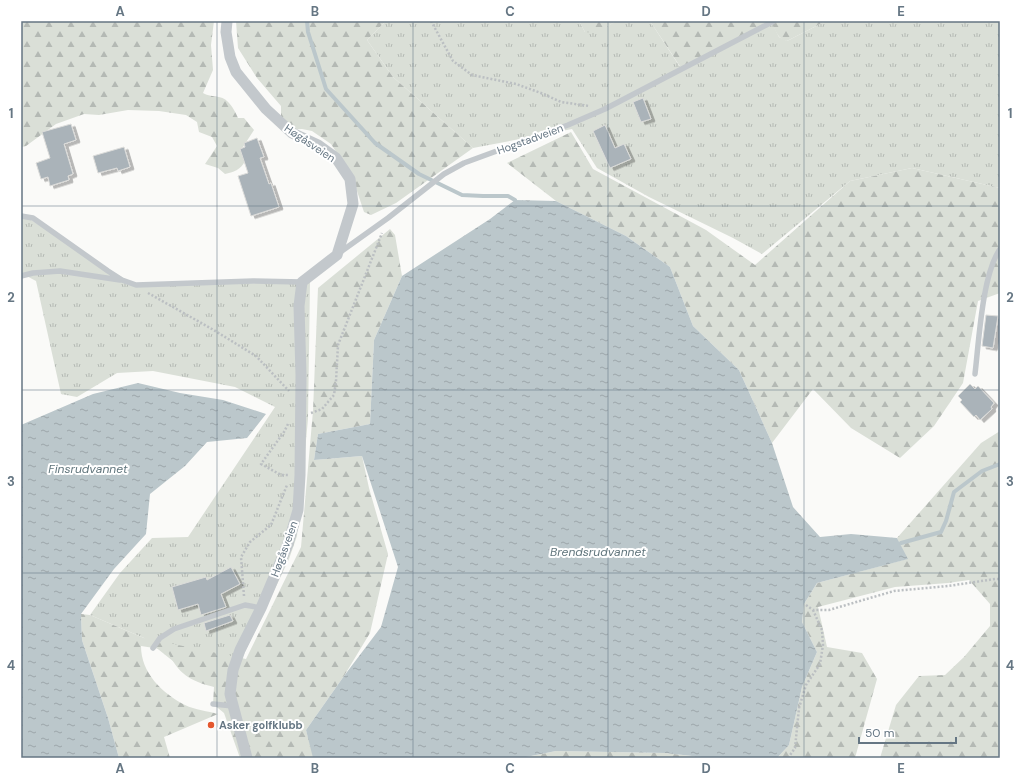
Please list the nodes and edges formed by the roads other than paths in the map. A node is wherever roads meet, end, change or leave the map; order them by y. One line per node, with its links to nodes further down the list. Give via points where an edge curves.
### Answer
1 (227, 21): 5 (street, Høgåsveien, via 230,57 236,72 266,109 292,133 318,145 336,158 350,179 353,204)
2 (774, 21): 5 (lane, Hogstadveien, via 596,113 464,163 444,174)
3 (21, 216): 7 (lane, via 33,218)
4 (1000, 249): 9 (lane, via 988,278)
5 (337, 255): 8 (street, Hogstadveien)
6 (21, 276): 7 (lane, via 60,271)
7 (122, 280): 8 (lane, via 136,285 253,280)
8 (302, 282): 10 (street, Høgåsveien, via 299,306 301,416 295,476 298,510 288,544)
9 (975, 374)
10 (261, 608): 11 (lane, via 245,605 174,629 160,638); 13 (street, Høgåsveien, via 233,670 230,694)
11 (153, 648)
12 (213, 704): 13 (lane)
13 (233, 706): 14 (street, Høgåsveien)
14 (247, 758)

